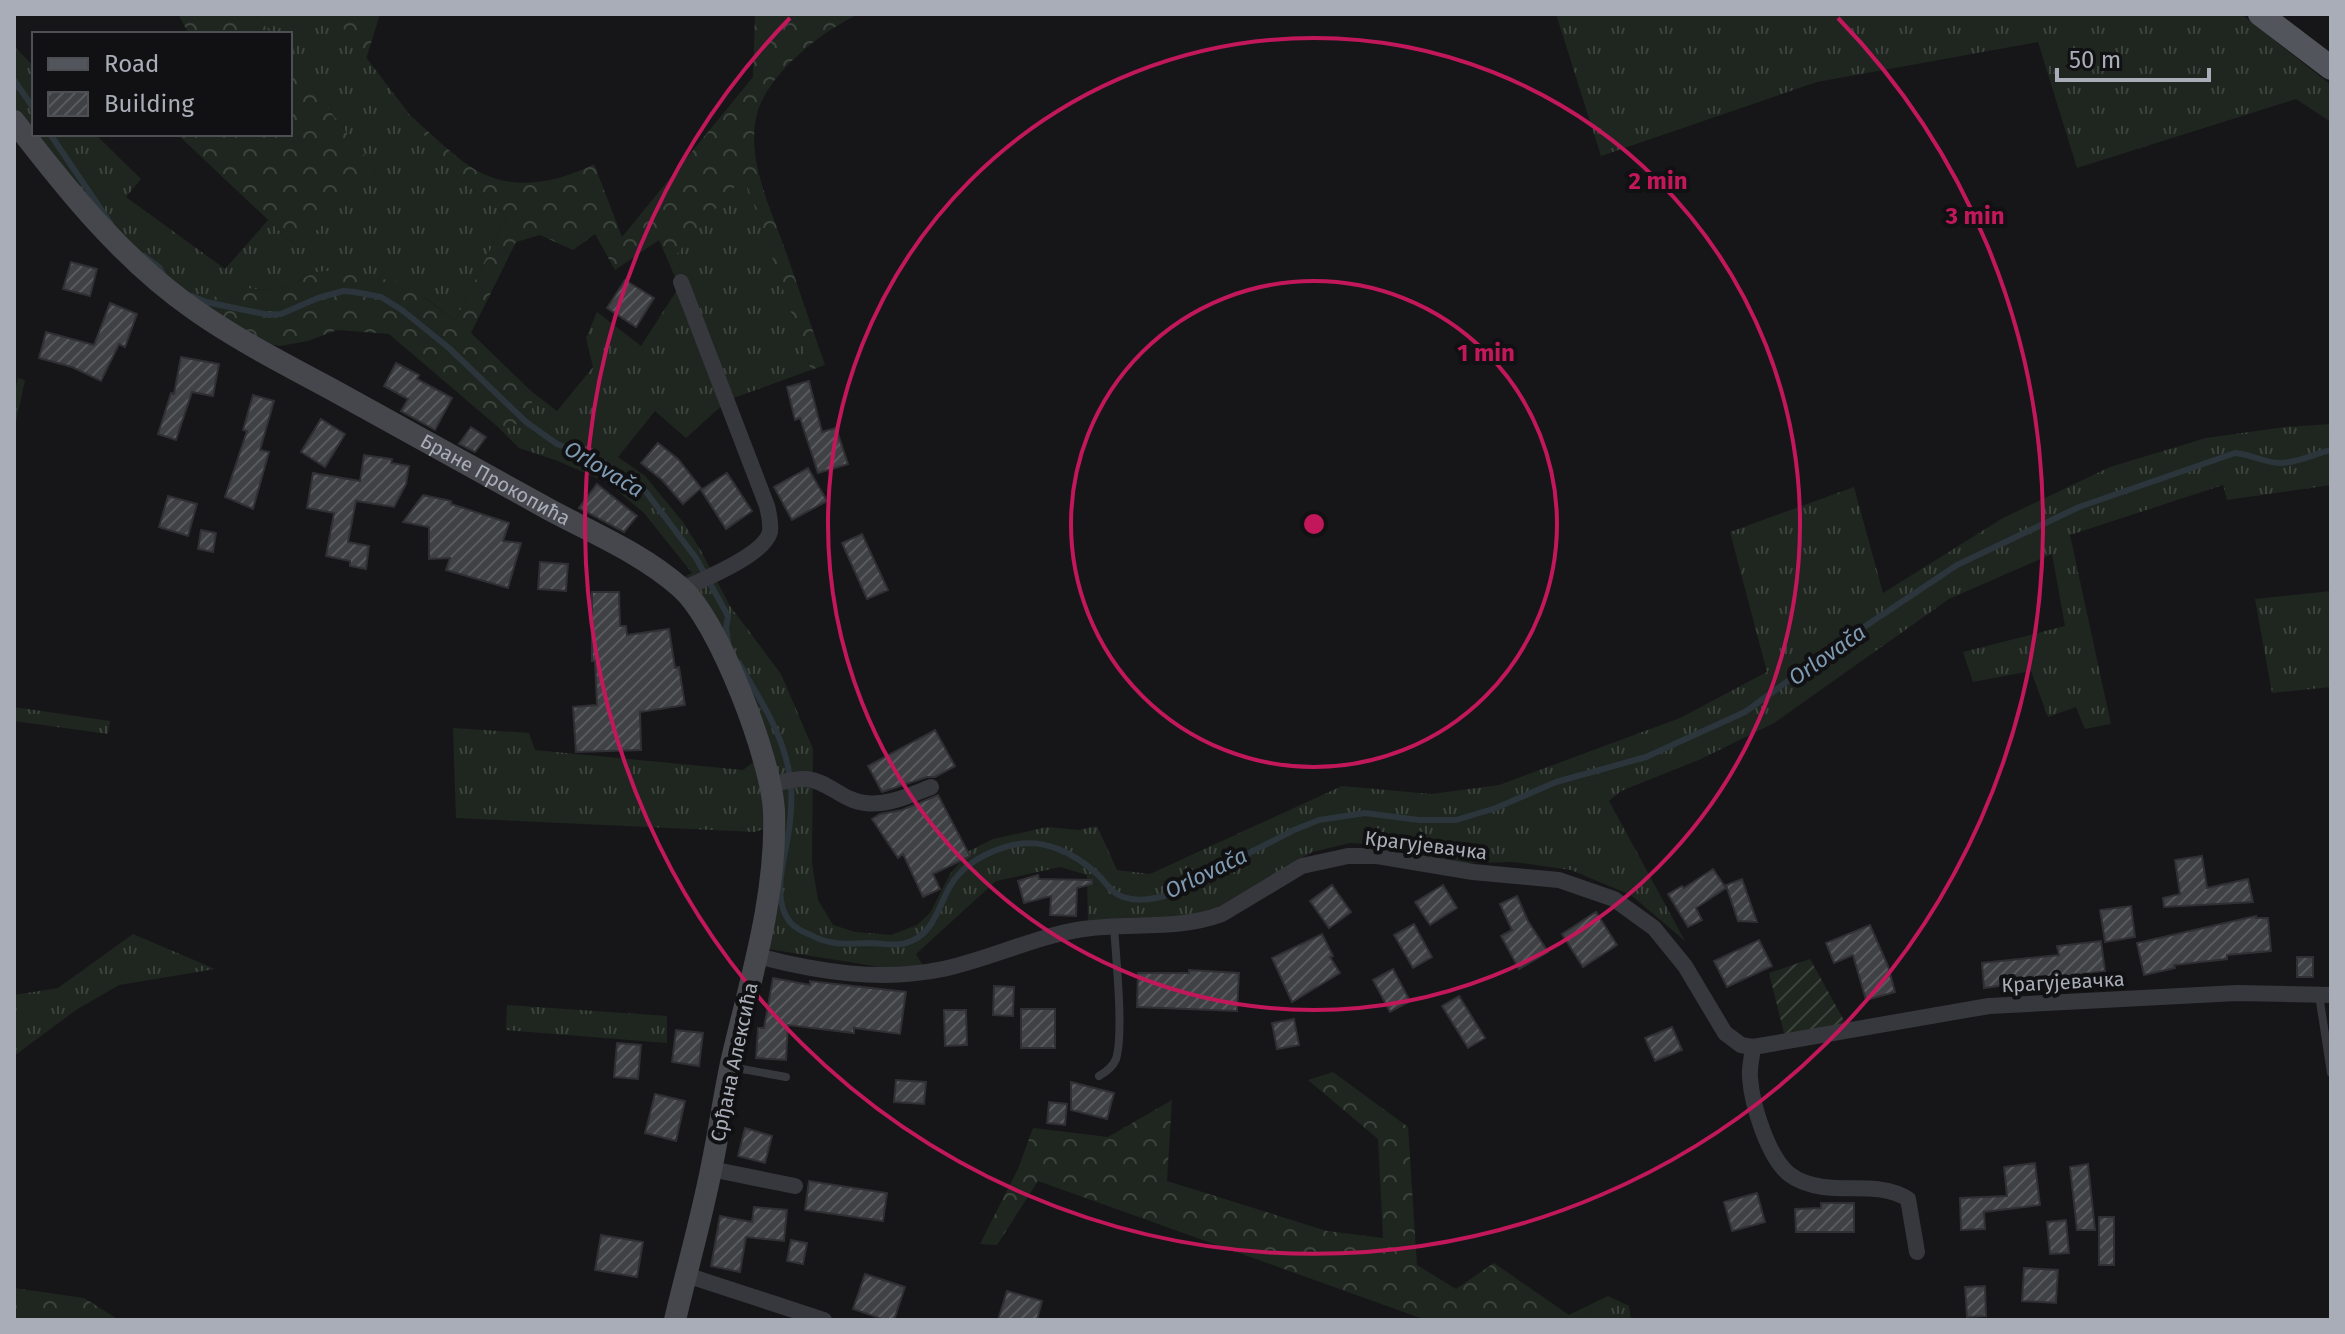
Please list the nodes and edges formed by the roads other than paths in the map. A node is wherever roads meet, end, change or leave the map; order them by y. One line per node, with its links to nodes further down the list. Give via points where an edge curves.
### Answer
1 (2260, 14): 2 (main road)
2 (2331, 68)
3 (14, 121): 5 (street, Бране Прокопића, via 98,223 143,269 194,309)
4 (681, 282): 5 (street, via 770,522 762,545)
5 (693, 584): 6 (street, Бране Прокопића, via 702,616)
6 (778, 783): 7 (street, via 807,779 864,803 894,801); 9 (street, Бране Прокопића, via 770,894)
7 (931, 787)
8 (1114, 927): 9 (street, Крагујевачка, via 1079,930 909,975 845,974); 11 (street, Крагујевачка, via 1209,919 1302,866 1348,856 1559,880 1614,899 1645,920 1685,966 1731,1039); 14 (lane, via 1119,1042 1115,1061)
9 (757, 956): 12 (street, Срђана Алексића)
10 (2325, 994): 11 (street, Крагујевачка, via 2237,993 1989,1006); 13 (lane)
11 (1753, 1047): 18 (street, via 1749,1077 1776,1160 1802,1183 1886,1190 1908,1199)
12 (731, 1067): 15 (lane); 16 (street, Срђана Алексића)
13 (2331, 1073)
14 (1099, 1076)
15 (786, 1077)
16 (711, 1169): 17 (street, Срђана Алексића); 19 (street, Срђана Алексића)
17 (795, 1186)
18 (1917, 1252)
19 (686, 1275): 20 (street, Срђана Алексића); 21 (street)
20 (675, 1320)
21 (824, 1320)

